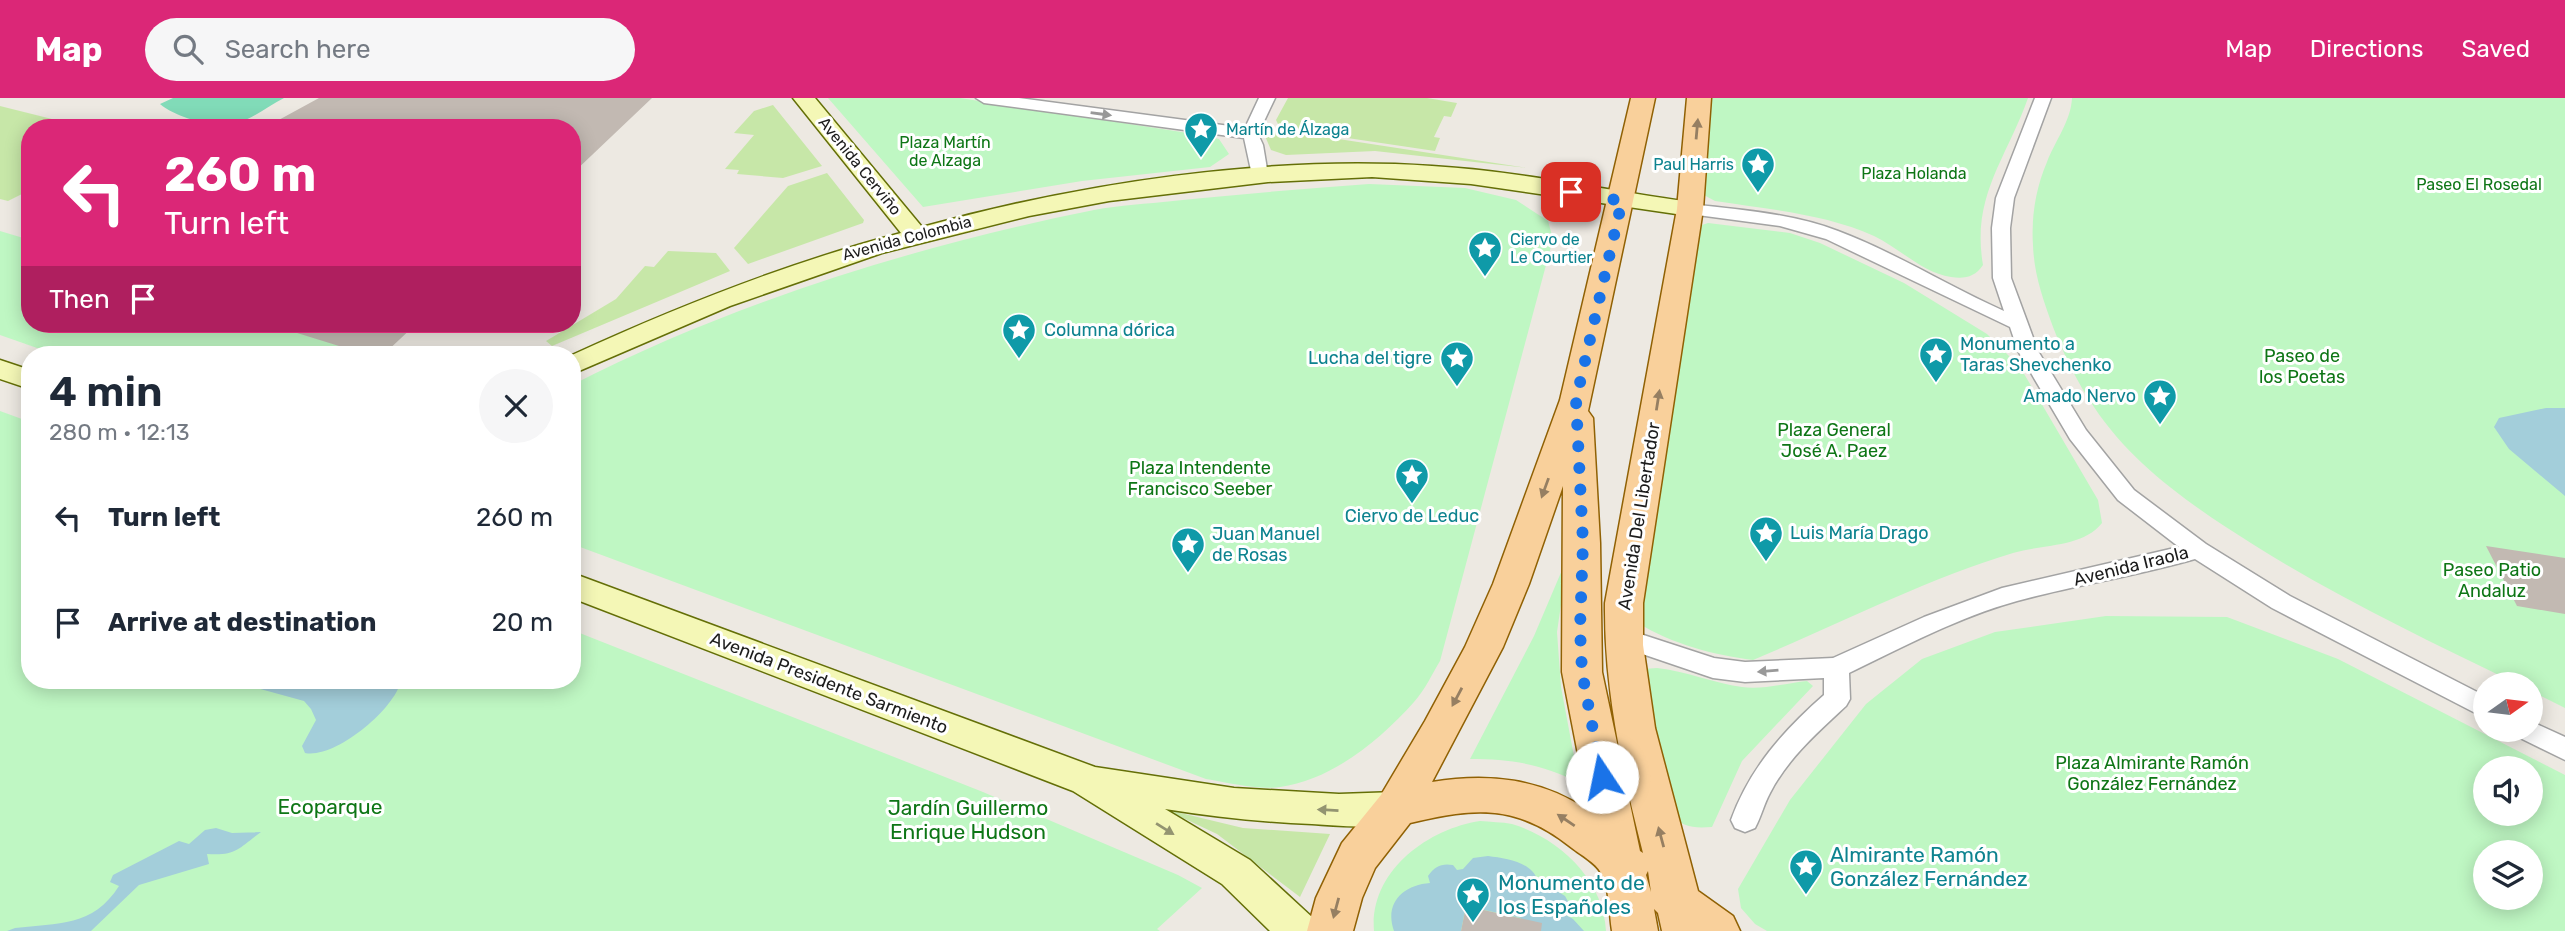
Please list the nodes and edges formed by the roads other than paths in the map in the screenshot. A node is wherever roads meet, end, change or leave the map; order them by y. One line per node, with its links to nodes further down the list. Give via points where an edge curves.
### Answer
1 (804, 98): 12 (main road, Avenida Cerviño)
2 (984, 98): 7 (street)
3 (1267, 98): 8 (street)
4 (1643, 98): 10 (main road)
5 (1699, 98): 11 (main road, Avenida Del Libertador, one-way to 5)
6 (2043, 98): 13 (street, via 2005,198 2001,228 2002,278)
7 (1002, 99): 8 (street, one-way to 8)
8 (1250, 134): 9 (street)
9 (1260, 175): 10 (main road, Avenida Colombia, via 1350,170 1433,173); 12 (main road, Avenida Colombia, via 1051,203)
10 (1622, 201): 11 (main road, Avenida Colombia); 17 (main road)
11 (1690, 209): 13 (street, via 1830,234); 20 (main road, Avenida Del Libertador, one-way to 11)
12 (915, 234): 14 (main road, Avenida Colombia, via 744,291)
13 (2016, 323): 18 (street, via 2078,434 2126,495)
14 (581, 362)
15 (0, 369): 16 (main road)
16 (21, 377)
17 (1576, 400): 26 (main road, one-way to 26, via 1484,647); 28 (main road, via 1583,543 1582,672)
18 (2198, 550): 21 (street, Avenida Iraola, via 2011,594 1933,623); 22 (street, Avenida Iraola, via 2280,602)
19 (581, 588): 25 (main road, Avenida Presidente Sarmiento)
20 (1622, 636): 21 (street, Avenida Iraola, one-way to 20, via 1745,672 1713,668); 29 (main road, Avenida Del Libertador, one-way to 20, via 1633,719)
21 (1836, 668): 27 (street, via 1838,699 1795,736 1775,761 1750,802)
22 (2473, 702)
23 (2543, 738): 24 (street)
24 (2565, 749)
25 (1086, 780): 26 (main road, Avenida Presidente Sarmiento, one-way to 25, via 1234,804); 30 (main road, Avenida Presidente Sarmiento, one-way to 30, via 1236,872)
26 (1396, 808): 28 (main road, Avenida Presidente Sarmiento, one-way to 26, via 1571,823 1529,799 1474,795); 31 (main road, one-way to 31, via 1357,856)
27 (1745, 820)
28 (1620, 861): 29 (main road, Avenida Presidente Sarmiento); 32 (main road)
29 (1682, 917): 33 (main road, Avenida Presidente Sarmiento)
30 (1298, 931)
31 (1330, 931)
32 (1635, 931)
33 (1717, 931)

